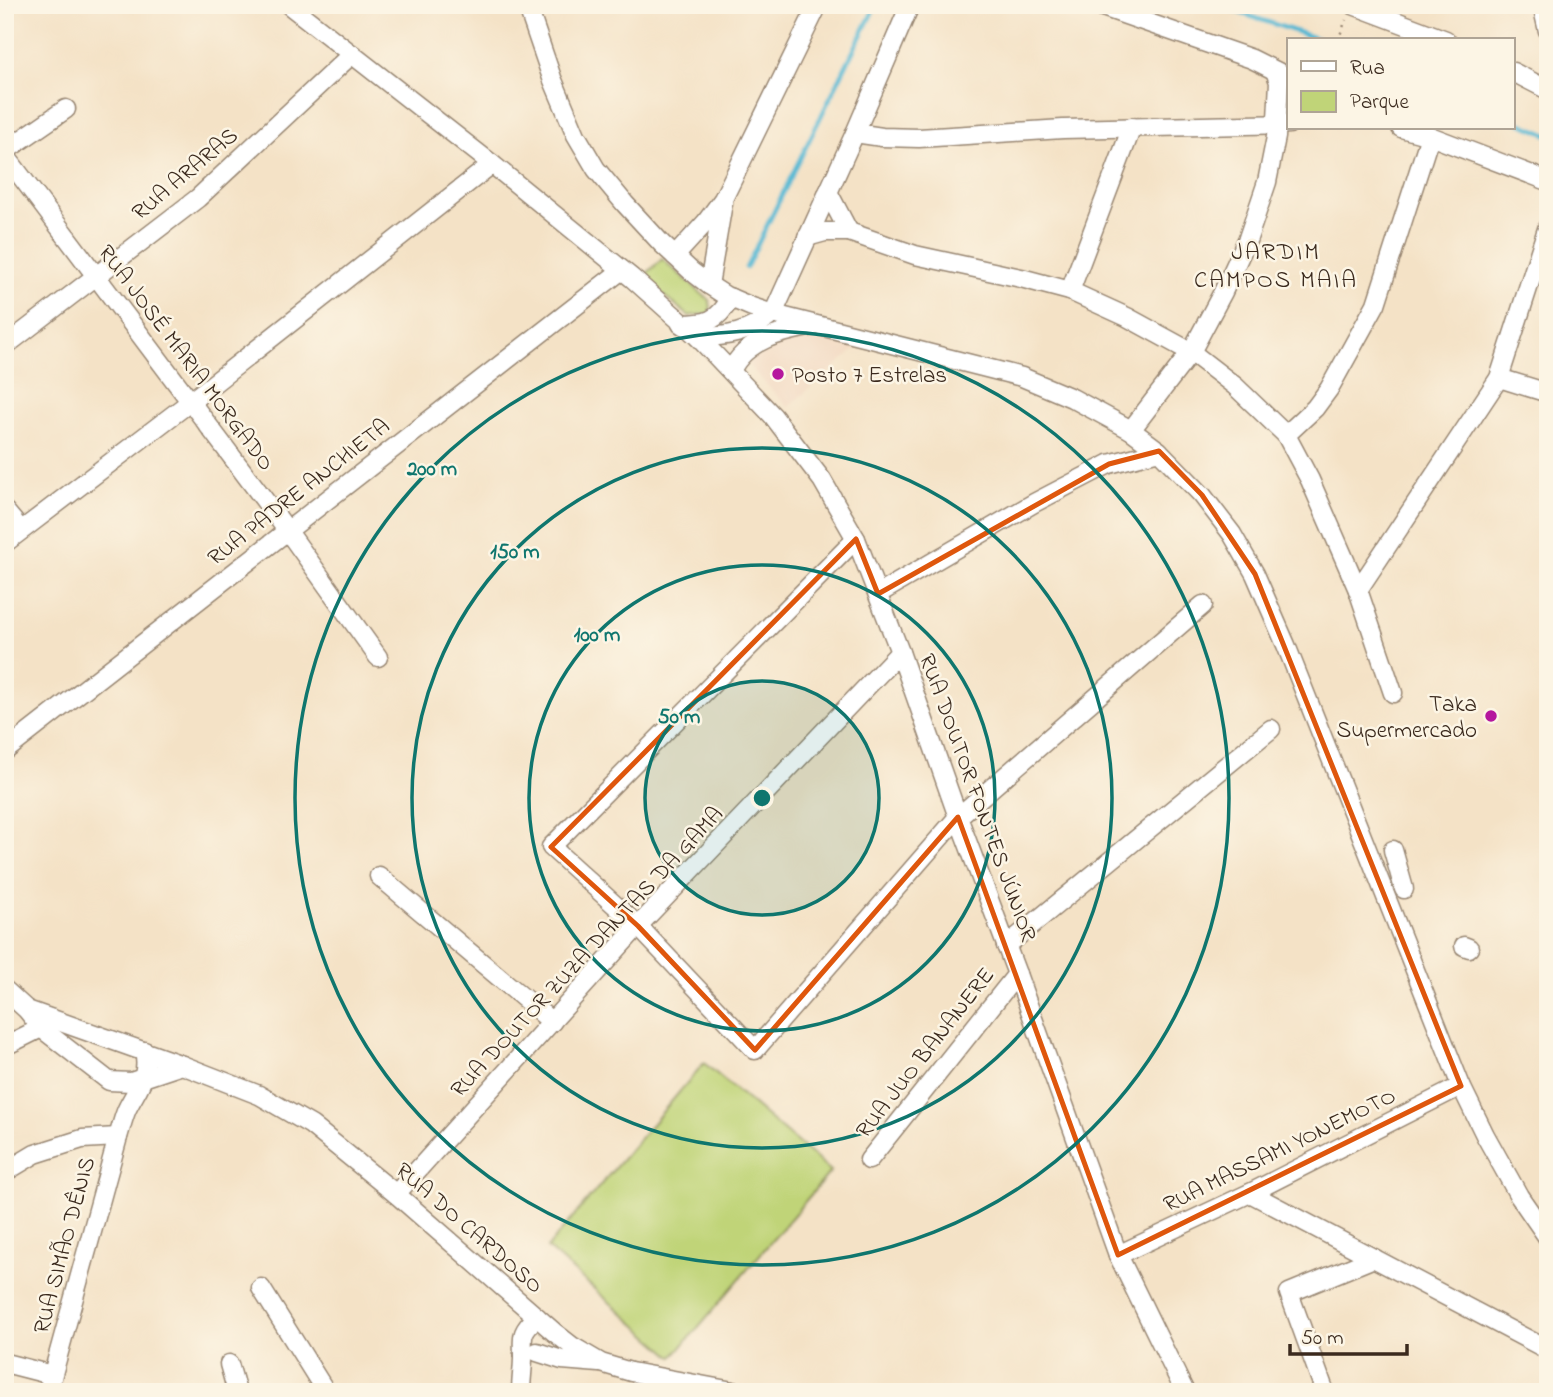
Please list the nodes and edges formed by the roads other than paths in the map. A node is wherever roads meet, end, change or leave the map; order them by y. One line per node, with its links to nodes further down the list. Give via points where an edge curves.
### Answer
1 (289, 5): 10 (street, RUA DOUTOR FONTES JÚNIOR)
2 (527, 5): 28 (street, via 576,135 596,169)
3 (818, 5): 24 (street)
4 (910, 5): 18 (street)
5 (1097, 5): 12 (street, via 1252,59)
6 (1542, 5): 8 (street)
7 (1351, 9): 9 (street)
8 (1548, 31)
9 (1440, 38)
10 (352, 54): 21 (street, RUA DOUTOR FONTES JÚNIOR); 30 (street, RUA ARARAS, via 198,198)
11 (1514, 73): 13 (street)
12 (1282, 74): 15 (street)
13 (1548, 90)
14 (66, 108): 20 (street)
15 (1283, 124): 16 (street); 39 (street, via 1248,238)
16 (1132, 127): 18 (street, via 919,138); 32 (street)
17 (1408, 130): 19 (street)
18 (855, 133): 23 (street)
19 (1430, 136): 22 (street); 45 (street, via 1376,304 1329,389)
20 (5, 153): 30 (street, RUA JOSÉ MARIA MORGADO)
21 (492, 164): 29 (street, RUA DOUTOR FONTES JÚNIOR); 43 (street)
22 (1548, 181)
23 (828, 192): 26 (street); 27 (street)
24 (723, 199): 28 (street, via 706,222); 31 (street)
25 (1548, 226): 41 (street)
26 (849, 232): 27 (street); 32 (street, via 915,256)
27 (807, 237): 34 (street)
28 (668, 250): 31 (street)
29 (627, 274): 35 (street, RUA DOUTOR FONTES JÚNIOR); 49 (street, RUA PADRE ANCHIETA)
30 (96, 277): 38 (street, RUA ARARAS); 43 (street, RUA JOSÉ MARIA MORGADO)
31 (709, 285): 33 (street)
32 (1070, 291): 39 (street)
33 (731, 298): 34 (street); 35 (street, via 712,320)
34 (773, 314): 36 (street); 37 (street, via 744,332)
35 (681, 324): 37 (street, RUA DOUTOR FONTES JÚNIOR)
36 (817, 325): 40 (street, via 755,343 740,355); 44 (street, via 1022,377)
37 (698, 337): 40 (street, RUA DOUTOR FONTES JÚNIOR)
38 (5, 346)
39 (1191, 352): 44 (street); 45 (street, via 1236,386)
40 (731, 371): 50 (street, RUA DOUTOR FONTES JÚNIOR, via 822,480)
41 (1499, 378): 42 (street); 52 (street)
42 (1548, 393)
43 (190, 402): 48 (street); 49 (street, RUA JOSÉ MARIA MORGADO)
44 (1131, 430): 46 (street)
45 (1286, 435): 52 (street)
46 (1159, 452): 53 (street, via 1109,464); 77 (street, via 1233,534 1255,574)
47 (5, 511): 48 (street)
48 (21, 530): 51 (street)
49 (287, 530): 56 (street, RUA JOSÉ MARIA MORGADO); 59 (street, RUA PADRE ANCHIETA)
50 (856, 539): 53 (street, RUA DOUTOR FONTES JÚNIOR); 64 (street, via 551,847)
51 (5, 543)
52 (1358, 590): 57 (street)
53 (878, 593): 55 (street, RUA DOUTOR FONTES JÚNIOR)
54 (1203, 606): 60 (street)
55 (901, 652): 60 (street, RUA DOUTOR FONTES JÚNIOR); 64 (street, RUA DOUTOR ZUZA DANTAS DA GAMA)
56 (378, 657)
57 (1393, 693)
58 (1271, 729): 65 (street)
59 (5, 751)
60 (958, 817): 64 (street, via 755,1050); 65 (street, RUA DOUTOR FONTES JÚNIOR)
61 (1393, 850): 63 (street)
62 (379, 876): 68 (street)
63 (1404, 889)
64 (638, 926): 68 (street, RUA DOUTOR ZUZA DANTAS DA GAMA)
65 (1006, 946): 66 (street, RUA DOUTOR FONTES JÚNIOR)
66 (1017, 974): 80 (street, RUA JUO BANANERE); 85 (street, RUA DOUTOR FONTES JÚNIOR)
67 (5, 990): 69 (street, RUA DO CARDOSO)
68 (552, 1022): 83 (street, RUA DOUTOR ZUZA DANTAS DA GAMA)
69 (47, 1023): 70 (street, RUA DO CARDOSO); 71 (street); 73 (street)
70 (92, 1033): 72 (street, RUA DO CARDOSO); 73 (street)
71 (5, 1046)
72 (144, 1051): 74 (street, RUA DO CARDOSO); 75 (street)
73 (75, 1055): 76 (street)
74 (182, 1065): 75 (street); 83 (street, RUA DO CARDOSO, via 259,1095 311,1125)
75 (144, 1079): 76 (street); 78 (street, RUA SIMÃO DÊNIS)
76 (109, 1081): 78 (street)
77 (1461, 1086): 82 (street, RUA MASSAMI YONEMOTO); 84 (street, via 1519,1196)
78 (125, 1112): 79 (street, RUA SIMÃO DÊNIS)
79 (118, 1137): 81 (street, via 82,1139 35,1154); 96 (street, RUA SIMÃO DÊNIS)
80 (869, 1160)
81 (5, 1172)
82 (1250, 1193): 85 (street, RUA MASSAMI YONEMOTO); 86 (street)
83 (396, 1194): 88 (street, RUA DO CARDOSO)
84 (1548, 1238)
85 (1118, 1255): 101 (street, RUA DOUTOR FONTES JÚNIOR)
86 (1374, 1258): 92 (street); 102 (street, via 1289,1293)
87 (261, 1288): 98 (street)
88 (511, 1294): 89 (street, RUA DO CARDOSO); 91 (street)
89 (537, 1317): 90 (street, RUA DO CARDOSO); 91 (street, via 525,1331)
90 (554, 1332): 91 (street, via 545,1347); 94 (street, RUA DO CARDOSO)
91 (527, 1349): 94 (street, via 562,1360); 99 (street)
92 (1548, 1350)
93 (5, 1363): 96 (street)
94 (601, 1363): 100 (street, RUA DO CARDOSO)
95 (229, 1364): 97 (street)
96 (50, 1383)
97 (237, 1392)
98 (326, 1392)
99 (520, 1392)
100 (738, 1392)
101 (1185, 1392)
102 (1325, 1392)

